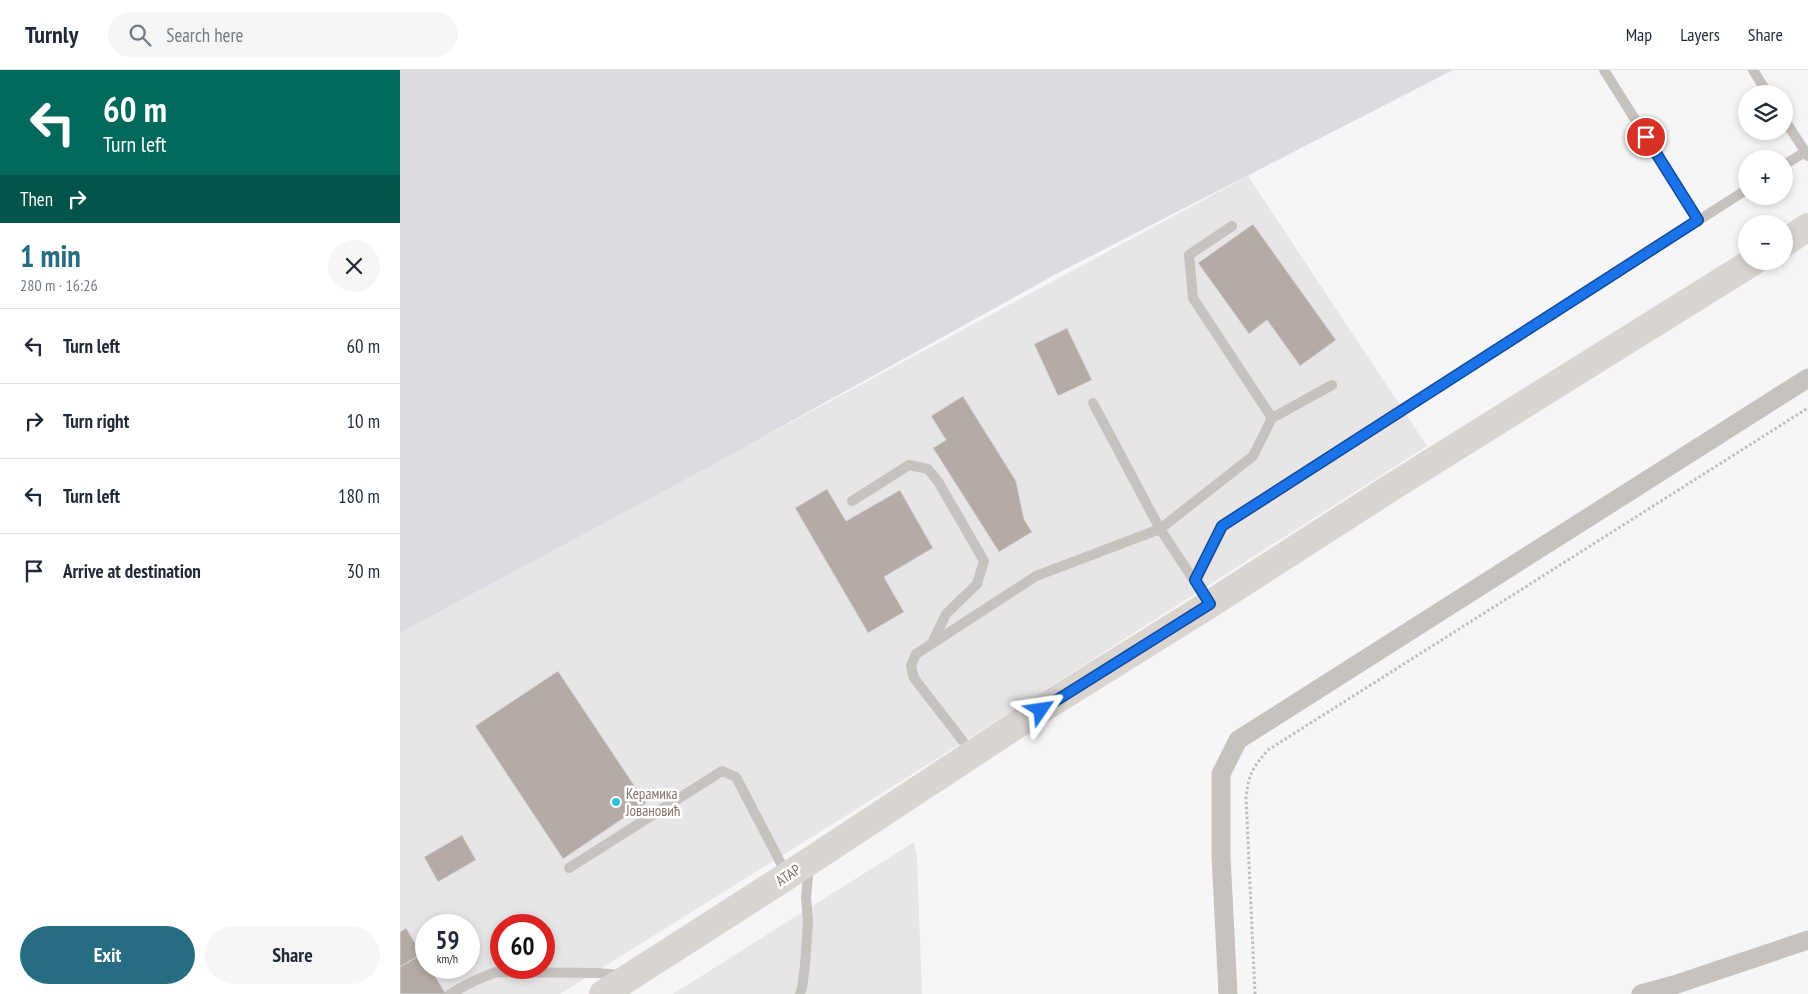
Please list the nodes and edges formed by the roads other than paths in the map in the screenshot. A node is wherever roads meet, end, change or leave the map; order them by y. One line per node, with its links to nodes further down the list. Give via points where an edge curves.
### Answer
1 (1604, 70): 8 (lane)
2 (1753, 70): 3 (lane)
3 (1762, 85)
4 (1793, 133): 5 (lane)
5 (1806, 154): 6 (lane)
6 (1793, 161)
7 (1738, 195): 8 (lane)
8 (1698, 220): 19 (lane, via 1222,526)
9 (1232, 226): 16 (lane, via 1189,255 1193,298)
10 (1808, 228): 11 (main road)
11 (1793, 237)
12 (1740, 270): 20 (main road, АТАР)
13 (1808, 378): 31 (street, via 1238,740 1221,774 1221,856)
14 (1332, 385): 16 (lane)
15 (1093, 404): 18 (lane)
16 (1272, 418): 18 (lane, via 1253,456)
17 (852, 501): 21 (lane, via 909,465 928,468 984,561 977,584 946,614)
18 (1160, 529): 19 (lane); 21 (lane, via 1036,576)
19 (1195, 580): 20 (lane)
20 (1210, 604): 22 (main road, АТАР)
21 (932, 644): 22 (lane, via 916,654 911,666 914,678)
22 (972, 754): 23 (main road, АТАР)
23 (810, 861): 25 (main road, АТАР); 28 (lane)
24 (569, 868): 25 (lane, via 722,771 736,777)
25 (787, 876): 27 (main road, АТАР)
26 (1808, 940): 32 (street)
27 (632, 976): 29 (lane, via 496,972); 30 (main road, АТАР)
28 (802, 992)
29 (450, 994)
30 (603, 994)
31 (1228, 994)
32 (1641, 994)

